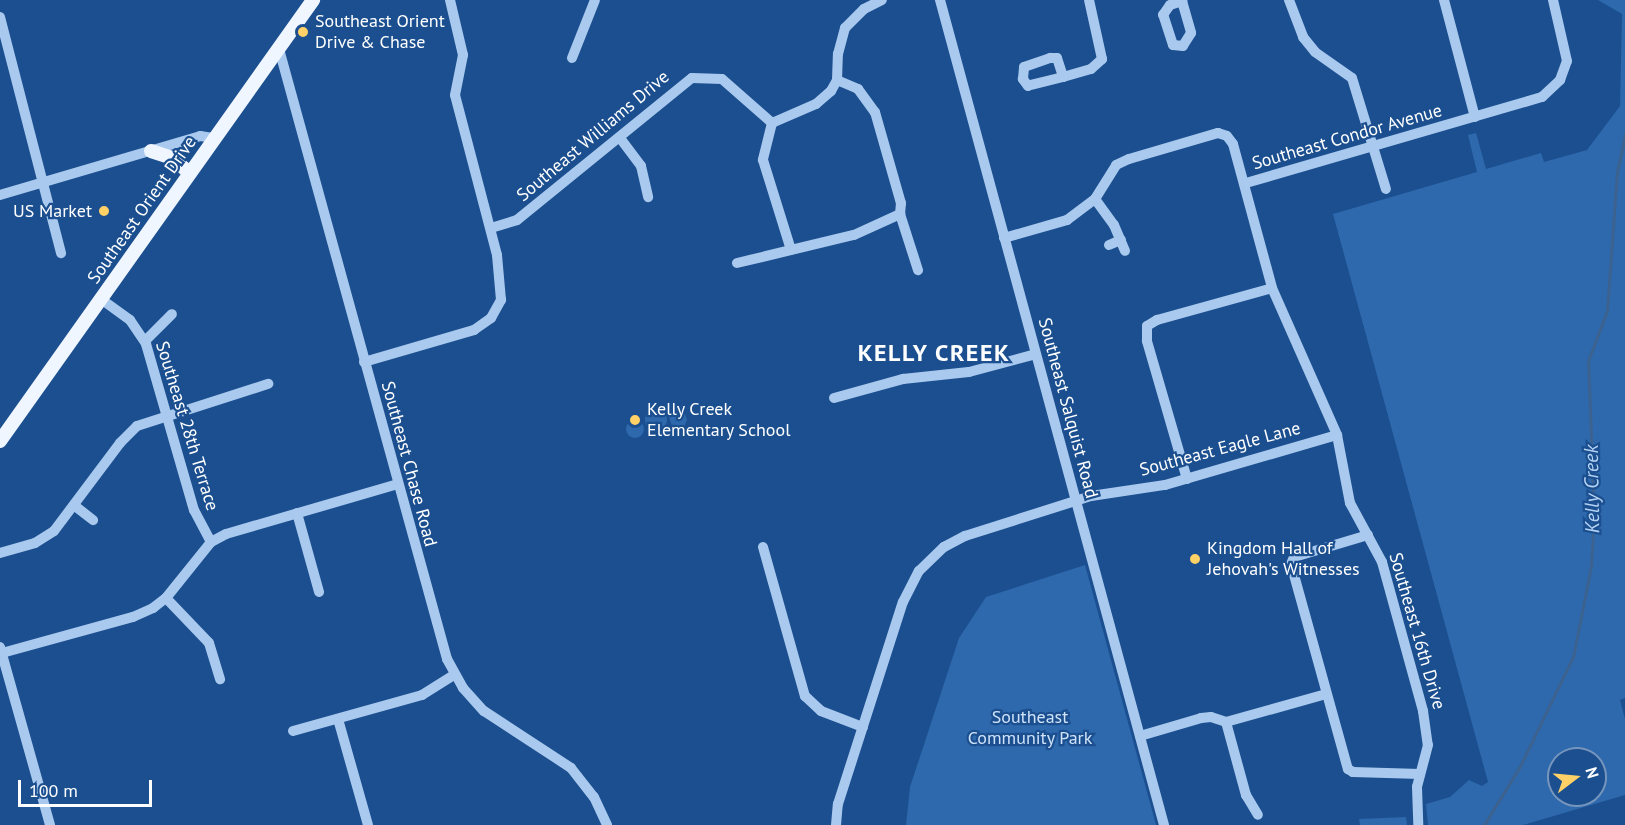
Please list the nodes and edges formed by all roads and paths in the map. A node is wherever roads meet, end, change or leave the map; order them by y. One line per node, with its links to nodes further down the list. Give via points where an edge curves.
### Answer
1 (313, 0): 11 (main road, Southeast Orient Drive)
2 (450, 0): 29 (street, via 463,55 454,95)
3 (595, 0): 12 (street)
4 (882, 0): 14 (street, via 864,9 846,28 838,54)
5 (940, 0): 30 (street, Southeast Salquist Road)
6 (1089, 0): 13 (street, via 1102,59 1091,69)
7 (1289, 0): 19 (street, via 1303,37 1315,52 1352,78)
8 (1444, 0): 15 (street)
9 (1553, 0): 15 (street, Southeast Condor Avenue, via 1567,62 1560,80 1529,102)
10 (0, 17): 22 (street)
11 (279, 48): 17 (main road, Southeast Orient Drive); 43 (street, Southeast Chase Road)
12 (572, 58)
13 (1063, 77)
14 (837, 80): 16 (street, via 822,100); 28 (street, via 858,89 876,112 901,203)
15 (1475, 117): 19 (street, Southeast Condor Avenue)
16 (772, 123): 18 (street, Southeast Williams Drive, via 723,79 702,77 683,82); 33 (street, via 763,160)
17 (216, 138): 20 (street, via 200,136); 21 (main road, Southeast Orient Drive)
18 (620, 138): 26 (street, via 641,166); 29 (street, Southeast Williams Drive, via 517,220)
19 (1374, 147): 23 (street, Southeast Condor Avenue); 24 (street)
20 (151, 151): 21 (main road, via 172,158); 22 (street)
21 (190, 173): 39 (main road, Southeast Orient Drive)
22 (46, 183): 25 (street); 35 (street, via 45,197)
23 (1246, 183): 27 (street, Southeast Condor Avenue, via 1233,144 1227,136 1218,134 1116,165); 38 (street, Southeast 16th Drive, via 1254,230)
24 (1386, 189)
25 (0, 195)
26 (648, 197)
27 (1095, 199): 30 (street, Southeast Condor Avenue, via 1067,220); 31 (street)
28 (900, 214): 33 (street, via 855,235); 37 (street)
29 (491, 228): 43 (street, via 502,288 491,318 474,330)
30 (1004, 238): 42 (street, Southeast Salquist Road)
31 (1121, 240): 32 (street); 34 (street)
32 (1109, 245)
33 (791, 250): 36 (street)
34 (1125, 251)
35 (61, 253)
36 (737, 263)
37 (918, 270)
38 (1272, 288): 47 (street, Southeast 16th Drive); 49 (street, via 1147,326)
39 (101, 299): 41 (street, Southeast 28th Terrace, via 130,320); 48 (main road, Southeast Orient Drive)
40 (171, 314): 41 (street)
41 (145, 341): 46 (street, Southeast 28th Terrace)
42 (1036, 354): 45 (street, via 969,372 903,378); 51 (street, Southeast Salquist Road)
43 (364, 362): 50 (street, Southeast Chase Road)
44 (268, 384): 46 (street)
45 (834, 398)
46 (167, 415): 52 (street, via 143,423 128,434); 56 (street, Southeast 28th Terrace, via 194,510)
47 (1337, 435): 49 (street, Southeast Eagle Lane); 55 (street, Southeast 16th Drive, via 1350,503)
48 (0, 441)
49 (1187, 479): 51 (street, Southeast Eagle Lane)
50 (398, 484): 53 (street); 62 (street, Southeast Chase Road, via 441,643)
51 (1076, 501): 67 (street, Southeast Eagle Lane, via 965,536 927,562 903,602); 69 (street, Southeast Salquist Road)
52 (75, 506): 54 (street); 58 (street, via 45,538)
53 (297, 513): 56 (street); 59 (street)
54 (93, 520)
55 (1368, 535): 64 (street, via 1294,556 1291,564); 70 (street, Southeast 16th Drive, via 1382,562 1427,729 1428,745)
56 (211, 542): 60 (street)
57 (763, 547): 67 (street, via 805,696 821,711)
58 (0, 553)
59 (319, 592)
60 (166, 598): 61 (street, via 133,617); 63 (street, via 209,643)
61 (1, 650): 72 (street)
62 (454, 675): 65 (street, via 422,695); 74 (street, Southeast Chase Road, via 493,719 544,747 571,768 594,797)
63 (220, 679)
64 (1326, 694): 66 (street); 70 (street, via 1350,771)
65 (338, 719): 68 (street); 73 (street)
66 (1226, 722): 69 (street, via 1201,718); 71 (street, via 1246,795)
67 (863, 727): 75 (street, Southeast Eagle Lane, via 838,804)
68 (293, 731)
69 (1140, 736): 76 (street, Southeast Salquist Road)
70 (1420, 774): 77 (street, Southeast 16th Drive, via 1415,799)
71 (1258, 815)
72 (50, 825)
73 (368, 825)
74 (607, 825)
75 (836, 825)
76 (1164, 825)
77 (1418, 825)

